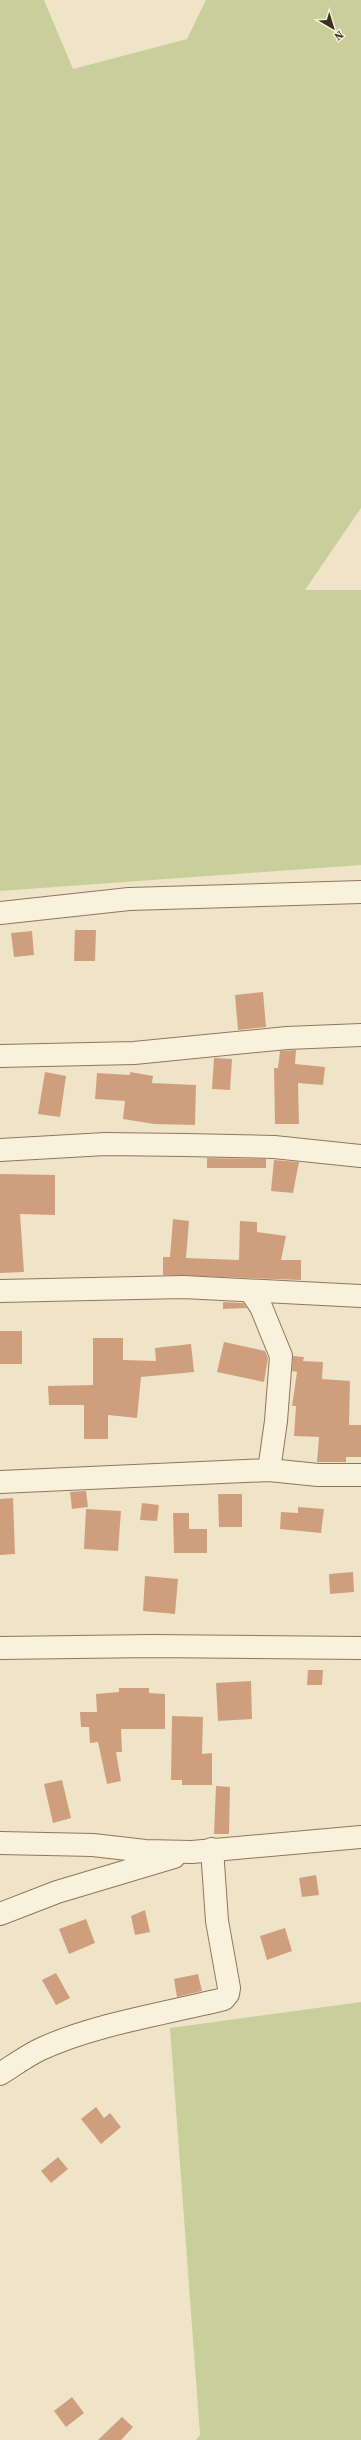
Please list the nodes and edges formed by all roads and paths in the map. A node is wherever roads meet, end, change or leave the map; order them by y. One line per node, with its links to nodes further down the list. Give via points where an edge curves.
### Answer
1 (361, 892): 2 (street, via 129,899)
2 (0, 913)
3 (361, 1035): 4 (street, via 287,1038 134,1053)
4 (0, 1056)
5 (0, 1150): 6 (street, via 105,1144 185,1145 274,1147)
6 (361, 1156)
7 (0, 1291): 8 (street, via 183,1287)
8 (251, 1292): 9 (street); 10 (street, via 261,1307 280,1356 276,1421)
9 (361, 1296)
10 (269, 1470): 11 (street, via 318,1475); 12 (street)
11 (361, 1475)
12 (0, 1482)
13 (0, 1648): 14 (street)
14 (361, 1648)
15 (361, 1837): 17 (street)
16 (0, 1843): 17 (street)
17 (202, 1850): 18 (street, via 57,1892); 19 (street, via 229,1988 224,1999 138,2019 54,2044)
18 (0, 1914)
19 (0, 2074)

